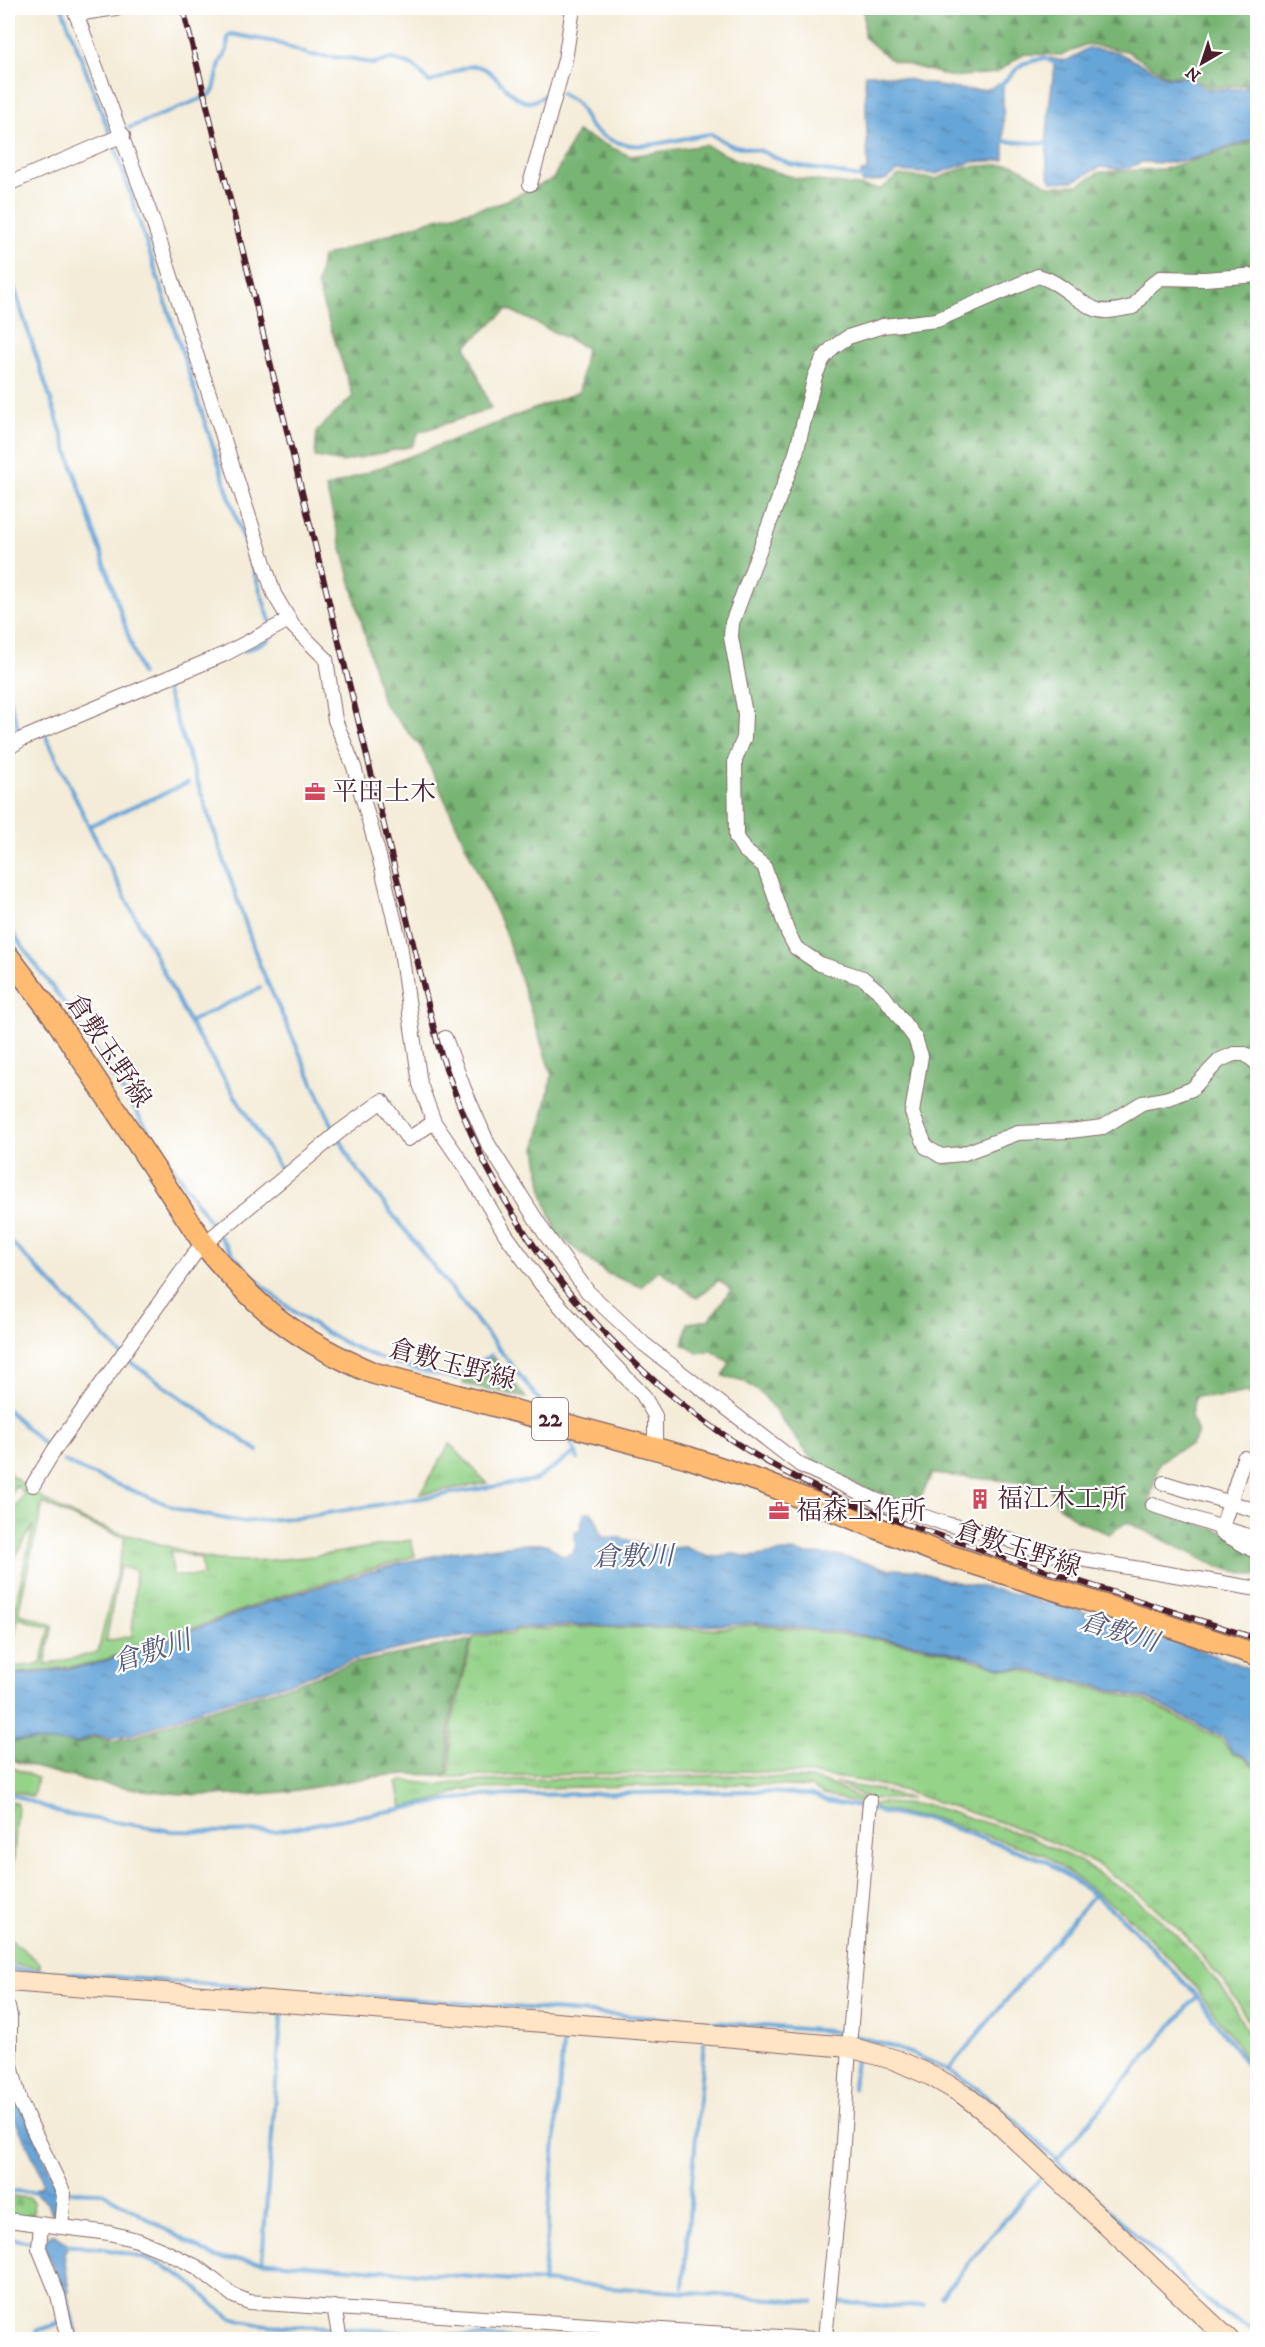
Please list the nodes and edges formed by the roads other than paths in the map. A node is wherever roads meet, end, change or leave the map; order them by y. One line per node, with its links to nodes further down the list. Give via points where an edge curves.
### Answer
1 (116, 8): 3 (street)
2 (573, 8): 6 (street, via 565,60)
3 (75, 11): 4 (street)
4 (116, 139): 5 (street); 8 (street, via 162,246 274,594)
5 (8, 184)
6 (530, 184)
7 (1257, 275): 12 (street, via 1160,278 1132,307 1113,311 1096,310 1051,279 1038,276 937,320 884,326 848,337 831,348 815,376 796,453 737,608 731,637 745,714 744,738 735,760 736,837 744,850 764,866 796,948 820,964 863,978 883,995 915,1038 921,1056 912,1113 927,1147 940,1156 962,1154 1018,1133 1103,1127 1142,1103 1192,1089 1220,1060 1234,1054 1245,1054)
8 (289, 620): 9 (street, via 225,654); 13 (street, via 326,659 335,720 354,767 389,897 400,945 420,1084)
9 (8, 748)
10 (8, 956): 14 (main road, 倉敷玉野線 / 22)
11 (445, 1038): 25 (street, via 488,1144 588,1292 644,1344 800,1465 878,1501 946,1524 995,1534 1039,1552)
12 (1257, 1064)
13 (434, 1122): 14 (street, via 408,1139 382,1101); 15 (street, via 542,1285 643,1395 655,1416)
14 (213, 1237): 15 (main road, 倉敷玉野線 / 22, via 226,1271 254,1300 294,1333 332,1355 412,1384); 18 (street, via 198,1249)
15 (655, 1447): 26 (main road, 倉敷玉野線 / 22, via 762,1482 935,1551)
16 (1244, 1458): 19 (street)
17 (1164, 1484): 19 (street)
18 (33, 1485)
19 (1229, 1503): 21 (street); 22 (street)
20 (1153, 1505): 22 (street)
21 (1257, 1512)
22 (1222, 1528): 23 (street); 24 (street, via 1221,1532)
23 (1257, 1539)
24 (1257, 1553)
25 (1257, 1589)
26 (1257, 1655)
27 (869, 1806): 30 (street)
28 (8, 1981): 30 (street, via 681,2032)
29 (8, 2007): 32 (street, via 10,2061 20,2102 63,2191)
30 (849, 2039): 36 (street); 39 (street, via 948,2084 977,2105)
31 (8, 2220): 33 (street)
32 (61, 2227): 33 (street); 34 (street, via 109,2233 164,2251 197,2267 241,2300)
33 (40, 2237): 37 (street)
34 (334, 2307): 35 (street); 36 (street)
35 (338, 2332)
36 (825, 2339): 38 (street)
37 (68, 2340)
38 (831, 2340)
39 (1229, 2340)

